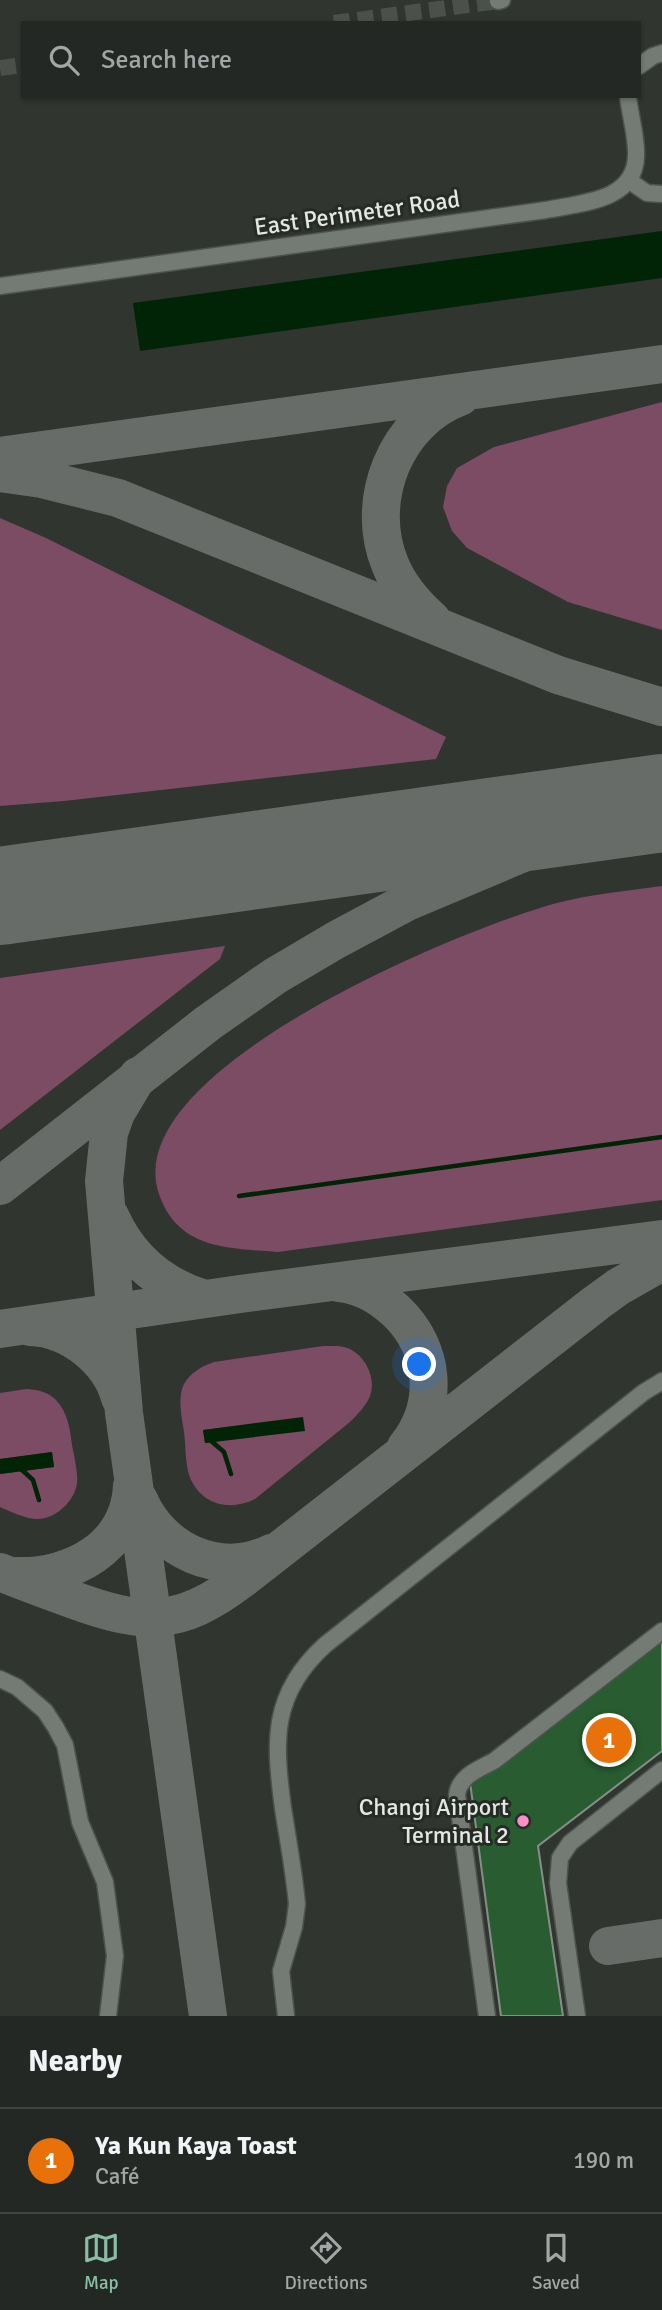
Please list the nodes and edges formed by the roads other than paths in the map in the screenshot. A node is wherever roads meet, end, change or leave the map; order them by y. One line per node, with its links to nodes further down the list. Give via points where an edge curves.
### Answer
1 (662, 53): 2 (lane)
2 (641, 65)
3 (628, 98): 4 (lane, via 636,155)
4 (628, 180): 5 (lane, via 647,194); 6 (lane, East Perimeter Road, via 607,197 546,210)
5 (662, 194)
6 (0, 286)
7 (662, 1381): 12 (lane, via 325,1645 289,1691 276,1754 297,1904 281,1971)
8 (662, 1631): 13 (lane, via 459,1785)
9 (0, 1679): 11 (lane, via 17,1687 44,1711 65,1745 80,1822 105,1882 115,1956)
10 (662, 1770): 14 (lane, via 570,1843 560,1858 558,1883)
11 (108, 2016)
12 (286, 2016)
13 (487, 2016)
14 (577, 2016)

